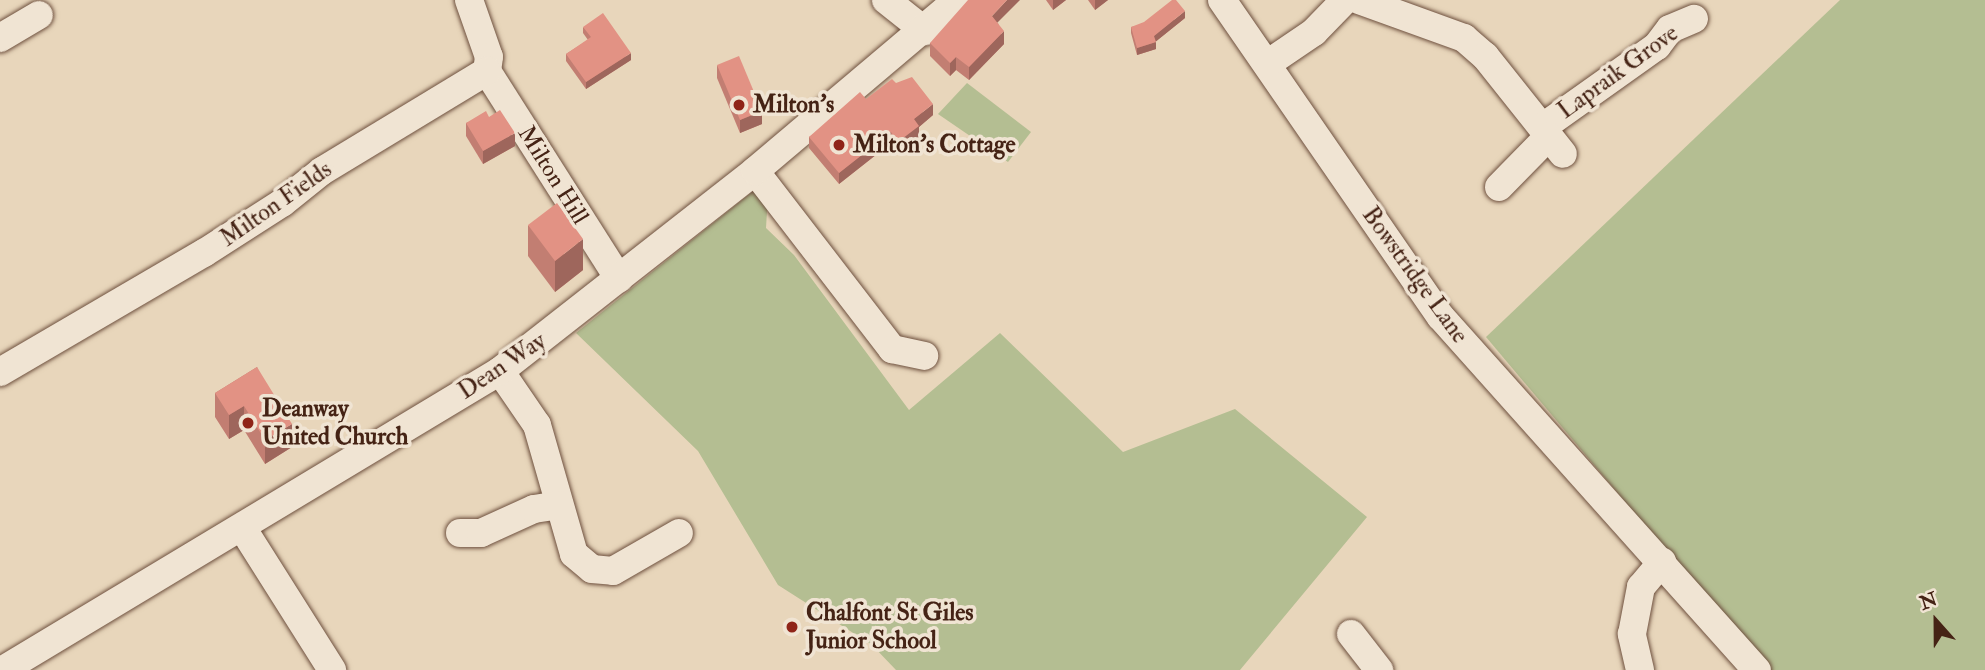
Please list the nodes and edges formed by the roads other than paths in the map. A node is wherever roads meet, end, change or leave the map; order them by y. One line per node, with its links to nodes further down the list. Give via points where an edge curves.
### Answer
1 (469, 0): 12 (street, via 489,57)
2 (886, 0): 9 (street)
3 (957, 0): 9 (street, Dean Way)
4 (1222, 0): 11 (street, Bowstridge Lane)
5 (1345, 0): 11 (street, via 1314,32)
6 (1359, 0): 13 (street, Lapraik Grove, via 1464,38 1485,56)
7 (39, 15): 10 (street)
8 (1694, 19): 13 (street, Lapraik Grove, via 1670,29 1657,46)
9 (925, 31): 14 (street, Dean Way, via 787,133)
10 (0, 38)
11 (1267, 64): 24 (street, Bowstridge Lane, via 1441,317)
12 (487, 71): 16 (street, Milton Hill); 19 (street, Milton Fields, via 322,171 204,253)
13 (1552, 139): 15 (street)
14 (755, 171): 16 (street, Dean Way); 17 (street, via 892,349)
15 (1499, 187)
16 (619, 279): 18 (street, Dean Way)
17 (924, 356)
18 (500, 371): 20 (street, via 537,425); 21 (street, Dean Way)
19 (0, 372)
20 (559, 505): 22 (street, via 534,509 481,533); 23 (street, via 574,554 592,569 613,571)
21 (243, 529): 26 (street, Dean Way); 27 (street)
22 (460, 533)
23 (678, 533)
24 (1662, 562): 29 (street, via 1641,587 1632,634); 30 (street, Bowstridge Lane)
25 (1351, 634): 28 (street)
26 (3, 670)
27 (332, 670)
28 (1379, 670)
29 (1640, 670)
30 (1757, 670)

